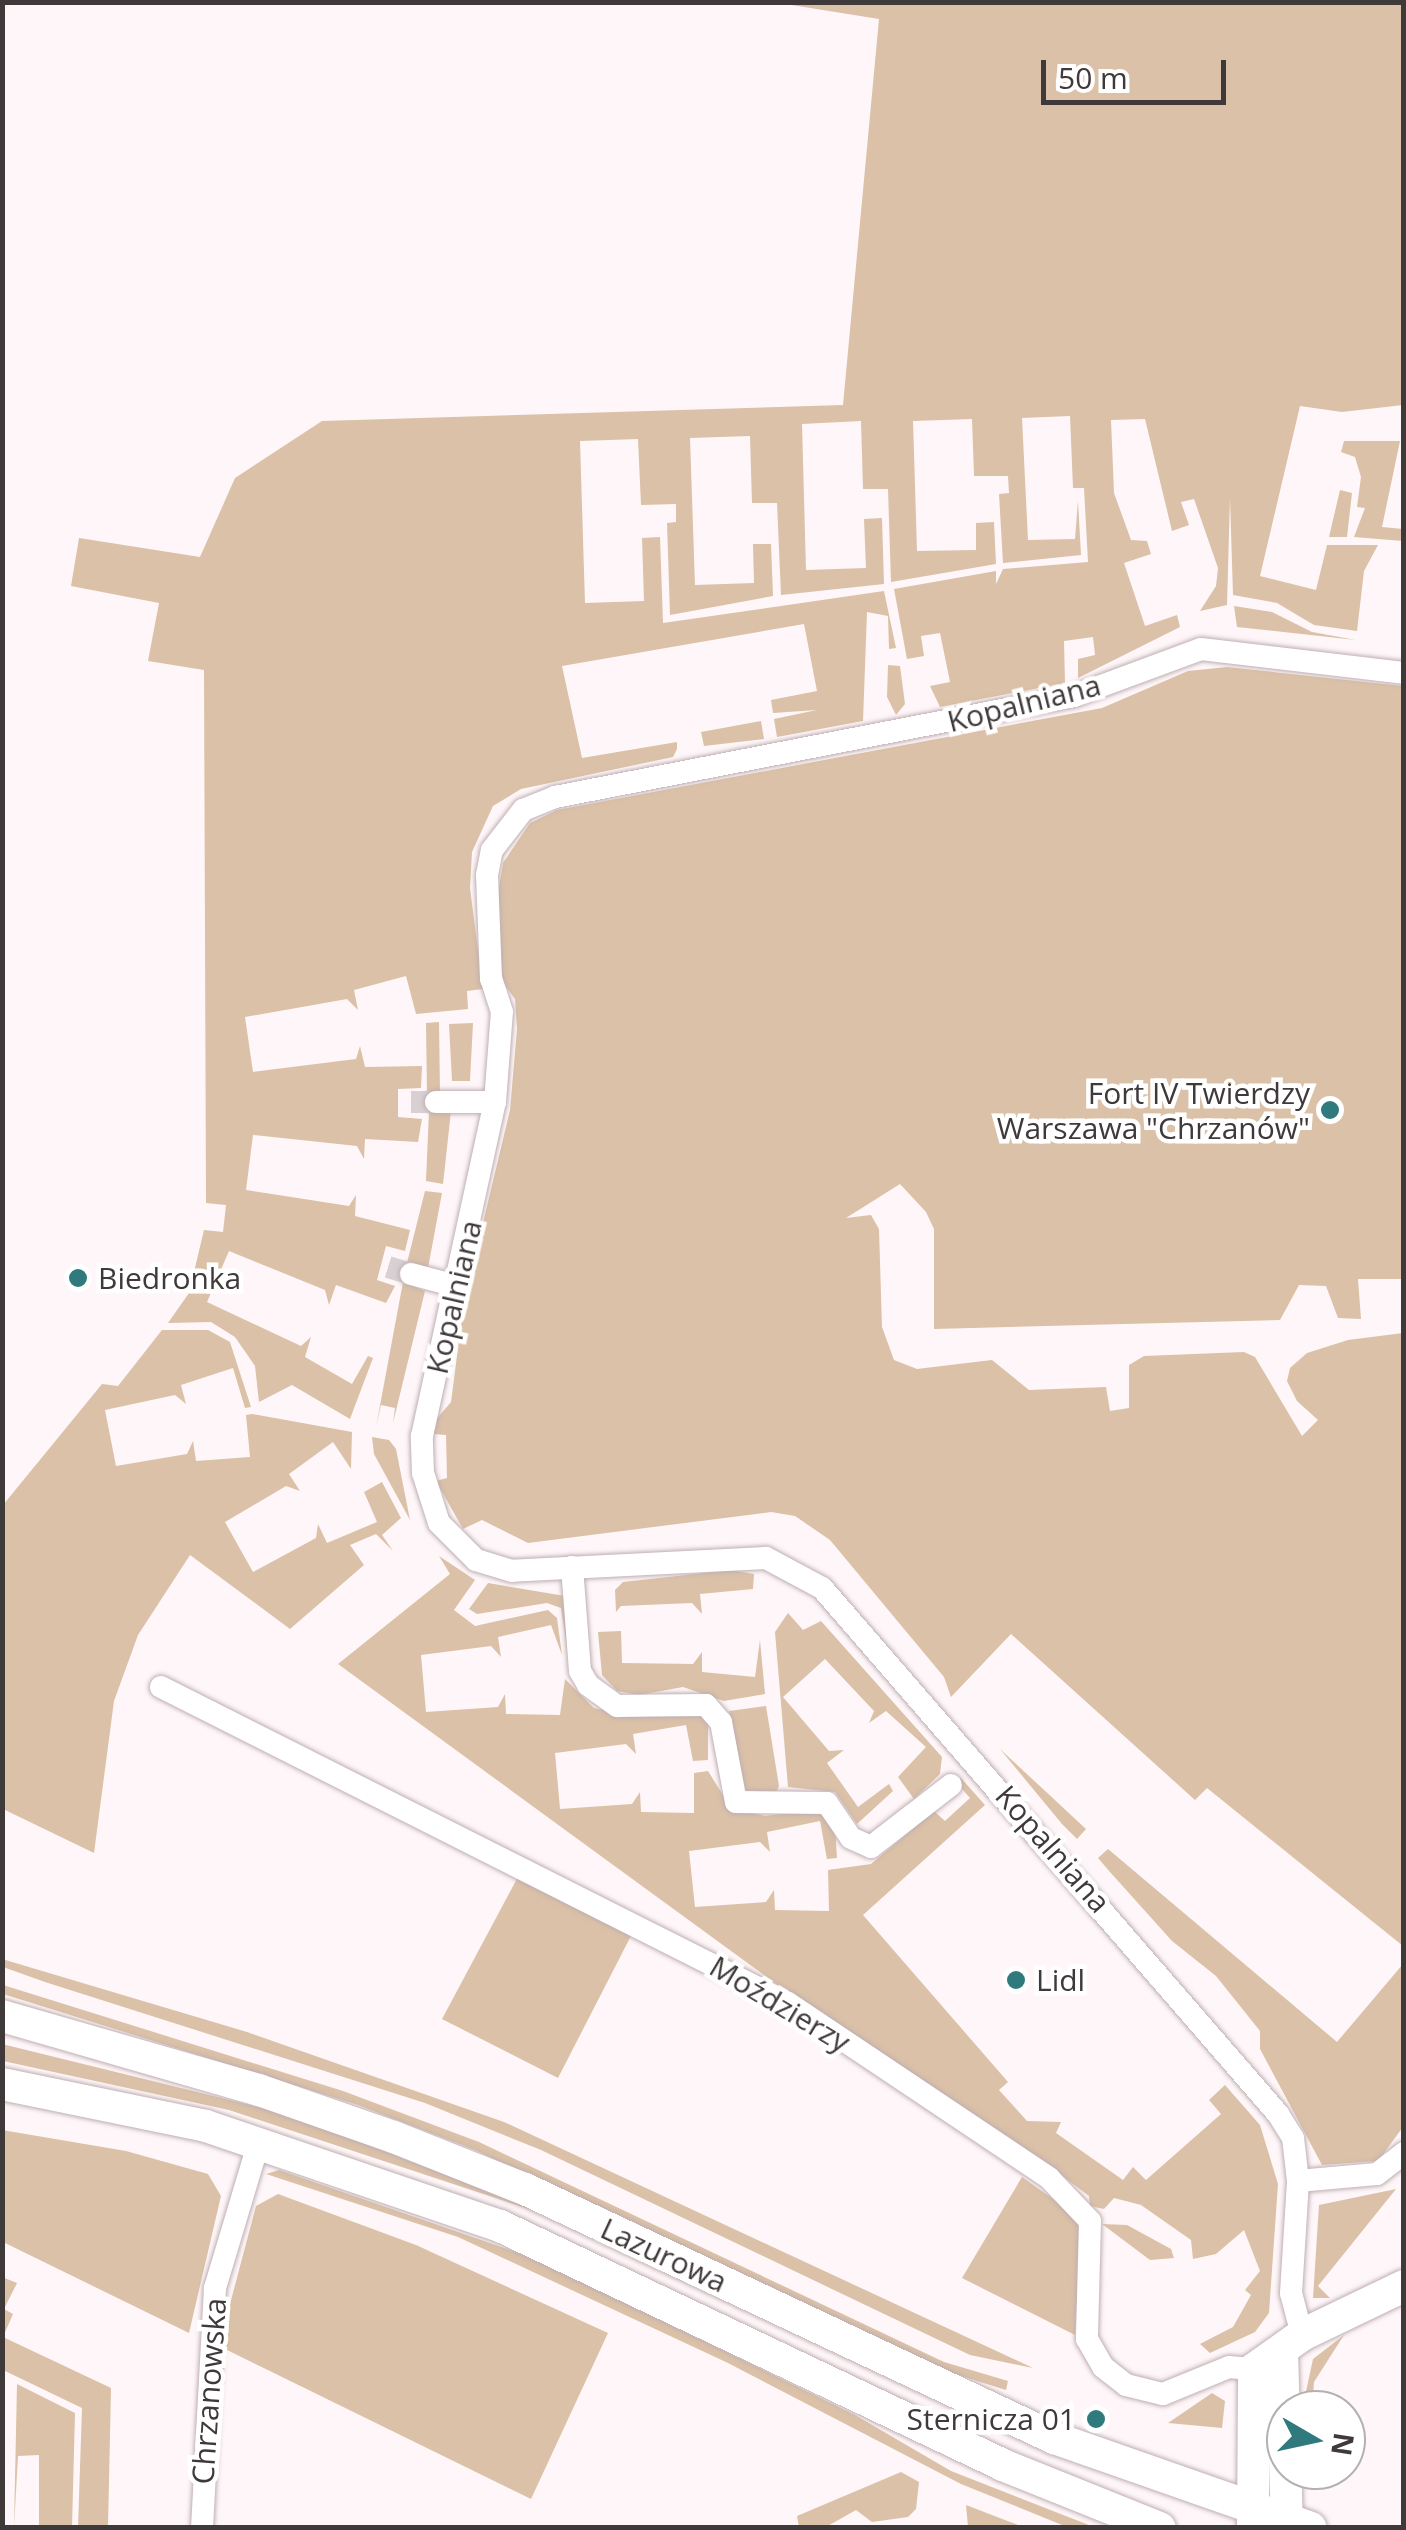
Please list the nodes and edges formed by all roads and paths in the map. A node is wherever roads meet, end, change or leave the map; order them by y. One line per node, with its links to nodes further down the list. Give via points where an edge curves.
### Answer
1 (1404, 673): 3 (street, Kopalniana, via 1201,649 1074,696 540,801 507,825 487,875 491,978 502,1012)
2 (436, 1102): 3 (street)
3 (496, 1102): 5 (street, Kopalniana)
4 (411, 1274): 5 (street)
5 (456, 1286): 6 (street, Kopalniana, via 422,1436 432,1506 444,1532 476,1560 512,1571)
6 (572, 1567): 8 (street, via 580,1671 588,1684 617,1706 706,1705 721,1722 736,1802 826,1802 851,1838 872,1847); 13 (street, Kopalniana, via 766,1558 799,1570 822,1588 1278,2114 1293,2138)
7 (160, 1687): 16 (street, Moździerzy, via 788,2002 1049,2178 1090,2221 1087,2339 1103,2367 1126,2386 1163,2394 1230,2368)
8 (951, 1785)
9 (2, 2016): 17 (main road, Lazurowa, via 276,2095 525,2189 994,2412)
10 (2, 2084): 11 (main road, Lazurowa)
11 (260, 2142): 19 (street, Chrzanowska, via 212,2306); 20 (main road, Lazurowa, via 500,2226 1002,2465)
12 (1404, 2153): 13 (street, via 1376,2174)
13 (1298, 2181): 15 (street, Kopalniana)
14 (1404, 2286): 15 (main road)
15 (1292, 2342): 16 (main road); 18 (main road)
16 (1254, 2370): 17 (main road)
17 (1253, 2519): 18 (main road, Lazurowa)
18 (1295, 2525)
19 (202, 2528)
20 (1160, 2528)

